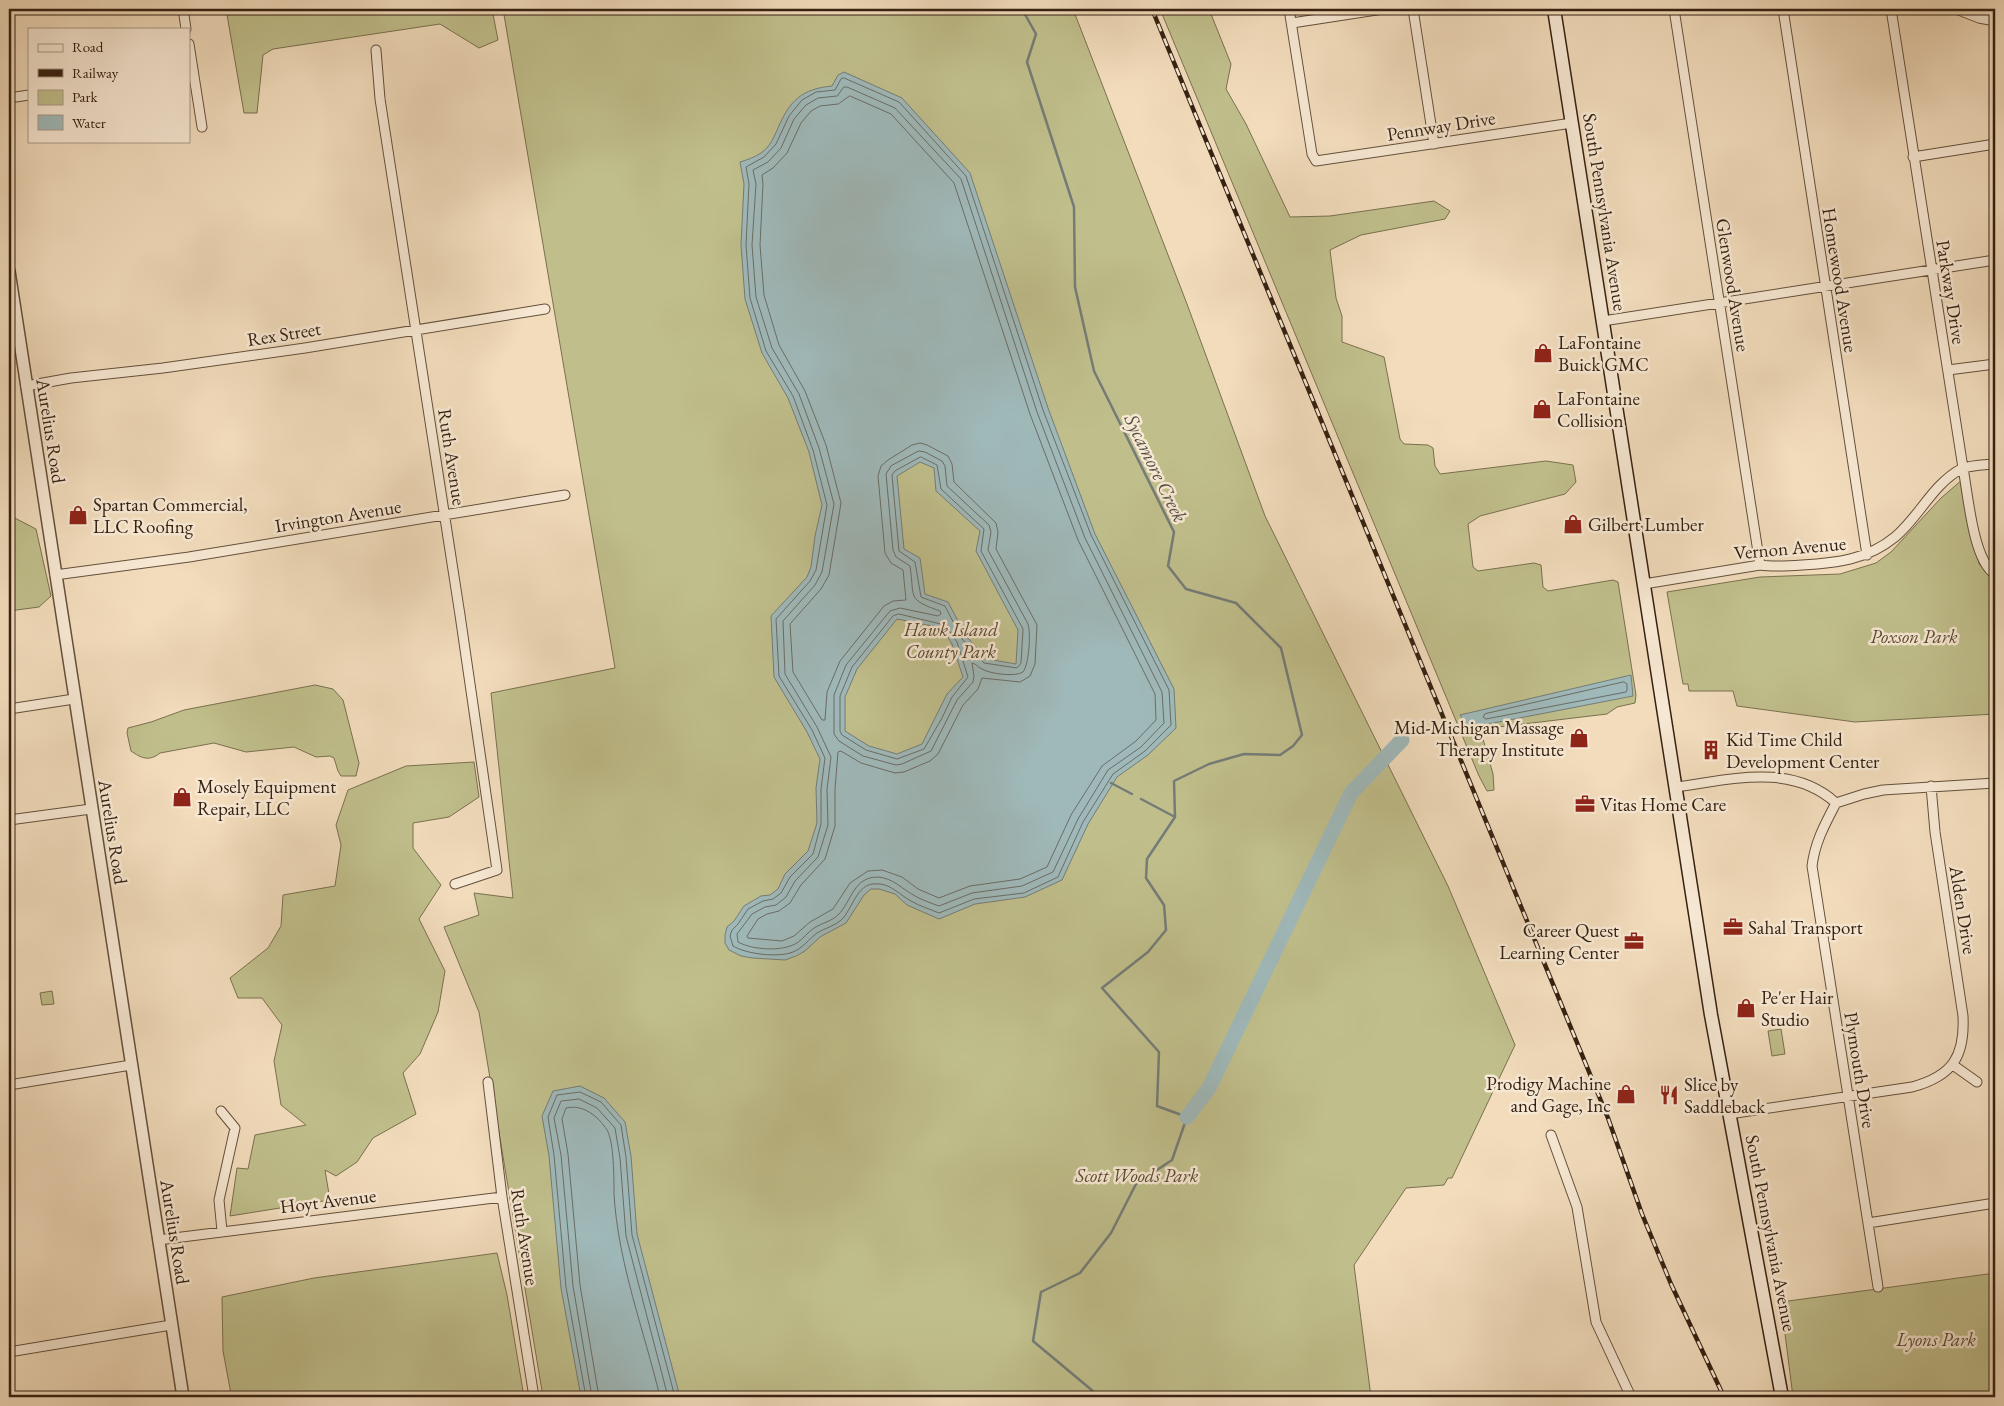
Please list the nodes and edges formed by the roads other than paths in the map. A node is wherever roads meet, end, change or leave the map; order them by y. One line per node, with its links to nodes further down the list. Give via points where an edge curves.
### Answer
1 (1289, 9): 11 (street)
2 (1383, 9): 11 (street)
3 (1412, 9): 20 (street)
4 (1554, 9): 18 (main road, South Pennsylvania Avenue)
5 (1674, 9): 27 (street, Glenwood Avenue)
6 (1783, 9): 26 (street, Homewood Avenue)
7 (1891, 9): 22 (street, Parkway Drive)
8 (1956, 9): 10 (street)
9 (184, 15): 12 (street)
10 (1995, 21)
11 (1292, 23): 20 (street, Pennway Drive, via 1312,154 1316,161)
12 (186, 28)
13 (376, 50): 31 (street, Ruth Avenue)
14 (190, 57): 15 (street)
15 (191, 70): 19 (street)
16 (28, 95): 17 (street)
17 (9, 98)
18 (1572, 123): 20 (street, Pennway Drive); 30 (main road, South Pennsylvania Avenue)
19 (202, 127)
20 (1434, 144)
21 (1995, 144): 22 (street)
22 (1913, 157): 24 (street, Parkway Drive)
23 (1995, 260): 24 (street)
24 (1931, 270): 26 (street); 33 (street, Parkway Drive)
25 (9, 271): 29 (street, Aurelius Road)
26 (1825, 286): 27 (street); 39 (street, Homewood Avenue)
27 (1720, 303): 30 (street); 40 (street, Glenwood Avenue)
28 (545, 309): 31 (street, Rex Street)
29 (12, 319): 34 (street, Aurelius Road)
30 (1603, 321): 43 (main road, South Pennsylvania Avenue)
31 (416, 330): 34 (street, Rex Street); 38 (street, Ruth Avenue)
32 (1995, 364): 33 (street)
33 (1948, 370): 36 (street, Parkway Drive)
34 (26, 386): 42 (street, Aurelius Road)
35 (1995, 464): 36 (street)
36 (1963, 468): 39 (street, Vernon Avenue, via 1947,479 1896,536); 41 (street, Parkway Drive, via 1977,543 1986,566)
37 (565, 495): 38 (street, Irvington Avenue)
38 (445, 516): 42 (street, Irvington Avenue); 52 (street, Ruth Avenue, via 497,870)
39 (1867, 555): 40 (street, Vernon Avenue, via 1826,564)
40 (1760, 565): 43 (street, Vernon Avenue)
41 (1995, 574)
42 (56, 575): 44 (street, Aurelius Road)
43 (1644, 584): 48 (main road, South Pennsylvania Avenue)
44 (74, 699): 45 (street); 50 (street, Aurelius Road)
45 (9, 709)
46 (1995, 783): 47 (street)
47 (1931, 786): 49 (street, via 1883,790); 54 (street, Alden Drive, via 1963,1016 1960,1053)
48 (1676, 787): 49 (street, via 1772,776 1810,785); 60 (main road, South Pennsylvania Avenue)
49 (1836, 803): 58 (street, Plymouth Drive, via 1814,849 1812,866)
50 (91, 808): 51 (street); 53 (street, Aurelius Road)
51 (9, 820)
52 (455, 884)
53 (131, 1065): 57 (street); 66 (street, Aurelius Road)
54 (1952, 1065): 56 (street); 58 (street, via 1923,1084)
55 (488, 1082): 62 (street, Ruth Avenue)
56 (1977, 1082)
57 (9, 1085)
58 (1848, 1097): 60 (street); 64 (street, Plymouth Drive)
59 (221, 1111): 65 (street, via 235,1128 219,1200)
60 (1729, 1114): 73 (main road, South Pennsylvania Avenue)
61 (1551, 1135): 72 (street, via 1578,1207 1596,1322)
62 (502, 1196): 65 (street, Hoyt Avenue); 71 (street, Ruth Avenue)
63 (1995, 1203): 64 (street)
64 (1868, 1223): 67 (street, Plymouth Drive)
65 (222, 1231): 66 (street, Hoyt Avenue)
66 (158, 1240): 68 (street, Aurelius Road)
67 (1878, 1287)
68 (172, 1326): 69 (street); 70 (street, Aurelius Road)
69 (9, 1352)
70 (183, 1397)
71 (534, 1397)
72 (1631, 1397)
73 (1782, 1397)

